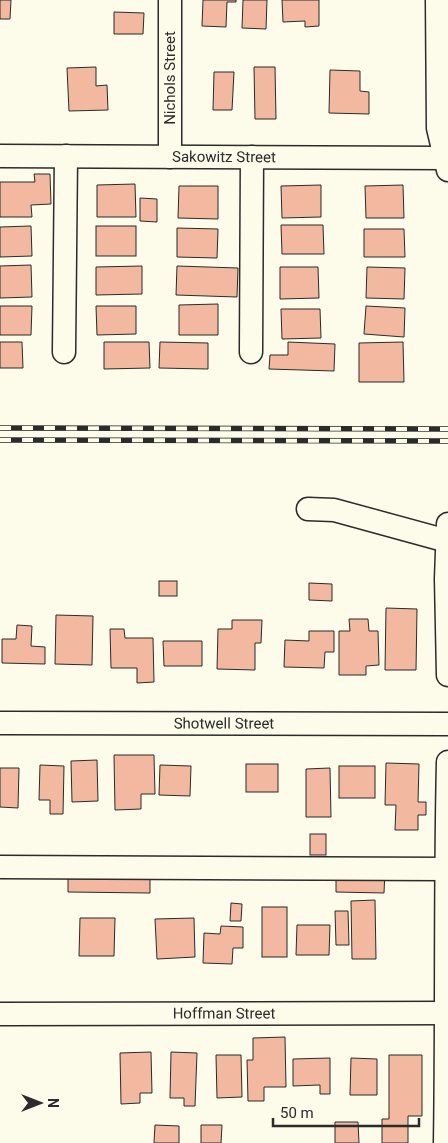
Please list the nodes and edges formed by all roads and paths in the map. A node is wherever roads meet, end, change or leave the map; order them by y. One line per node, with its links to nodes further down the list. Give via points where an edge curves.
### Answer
1 (170, 0): 5 (street, Nichols Street)
2 (438, 0): 7 (street, via 438,128)
3 (0, 156): 4 (street, Sakowitz Street)
4 (66, 156): 5 (street, Sakowitz Street); 8 (street)
5 (170, 157): 6 (street, Sakowitz Street)
6 (252, 157): 7 (street, Sakowitz Street); 9 (street)
7 (447, 162)
8 (64, 352)
9 (251, 352)
10 (308, 509): 12 (street, via 334,510)
11 (448, 524): 12 (street)
12 (448, 541): 13 (street)
13 (448, 675)
14 (0, 723): 15 (street, Shotwell Street)
15 (448, 724)
16 (448, 762): 18 (street)
17 (0, 867): 18 (street)
18 (447, 868): 19 (street)
19 (448, 1013): 20 (street, Hoffman Street); 21 (street)
20 (0, 1014)
21 (445, 1143)

